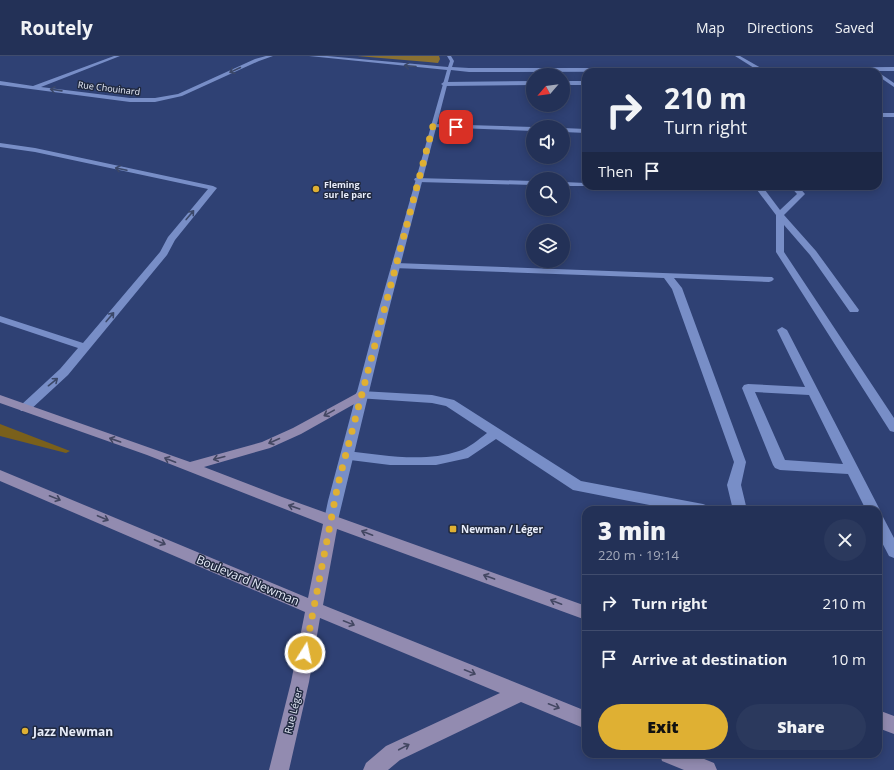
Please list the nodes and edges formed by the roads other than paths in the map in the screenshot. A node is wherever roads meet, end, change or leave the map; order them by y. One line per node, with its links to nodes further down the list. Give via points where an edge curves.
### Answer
1 (118, 56): 20 (street, Rue Chouinard)
2 (271, 56): 20 (street, Rue Chouinard, one-way to 20, via 180,96 160,100 137,101)
3 (311, 56): 7 (street, one-way to 3)
4 (449, 56): 7 (street, Rue Léger, via 452,61)
5 (737, 56): 6 (street)
6 (758, 68)
7 (448, 69): 10 (street); 18 (street, Rue Léger)
8 (882, 69): 9 (street)
9 (894, 69)
10 (526, 72)
11 (570, 72): 12 (street)
12 (582, 72)
13 (882, 77): 19 (street)
14 (0, 83): 20 (street, Rue Chouinard)
15 (526, 83): 18 (street)
16 (570, 83): 17 (street)
17 (582, 83)
18 (444, 84): 23 (street, Rue Léger)
19 (894, 85)
20 (33, 87)
21 (882, 114): 22 (street)
22 (894, 115)
23 (433, 126): 24 (street); 30 (street, Rue Léger)
24 (526, 129)
25 (570, 130): 26 (street)
26 (582, 131)
27 (0, 145): 28 (street)
28 (15, 147): 29 (street); 43 (street, one-way to 28, via 164,253 170,239 213,188)
29 (4, 153)
30 (418, 180): 31 (street); 37 (street, Rue Léger)
31 (526, 184)
32 (570, 184): 33 (street)
33 (582, 185)
34 (761, 190): 36 (street)
35 (798, 190): 36 (street, via 801,194)
36 (780, 215): 40 (street, via 813,253); 48 (street, via 780,252)
37 (396, 266): 38 (street); 45 (street, Rue Léger)
38 (667, 276): 39 (street); 55 (street, via 677,288 740,462 734,485)
39 (769, 279)
40 (854, 310)
41 (0, 319): 43 (street)
42 (782, 330): 44 (street)
43 (85, 347): 47 (street, one-way to 43, via 64,372)
44 (812, 391): 52 (street); 52 (street, via 748,388 780,465)
45 (361, 395): 49 (street, via 432,399 450,403); 50 (street, Rue Léger); 51 (main road, one-way to 51, via 297,431 266,445)
46 (0, 399): 47 (main road)
47 (25, 408): 51 (main road, one-way to 47)
48 (894, 428)
49 (496, 433): 50 (street, via 473,450 443,459 395,460); 54 (street, via 578,486)
50 (347, 456): 57 (street, Rue Léger)
51 (188, 467): 57 (main road, one-way to 51)
52 (852, 469): 56 (street)
53 (0, 475): 60 (main road, Boulevard Newman, one-way to 60)
54 (682, 506)
55 (739, 506)
56 (870, 506)
57 (331, 520): 60 (main road, Rue Léger); 61 (main road, one-way to 57)
58 (882, 529): 59 (street)
59 (894, 552)
60 (313, 608): 62 (main road, Boulevard Newman, one-way to 62); 67 (main road, Rue Léger, via 300,682)
61 (582, 612)
62 (521, 693): 63 (main road, Boulevard Newman, one-way to 63); 68 (main road, one-way to 62, via 393,754)
63 (582, 718)
64 (882, 720): 65 (main road)
65 (894, 725)
66 (678, 758): 69 (main road)
67 (279, 770)
68 (373, 770)
69 (707, 770)

